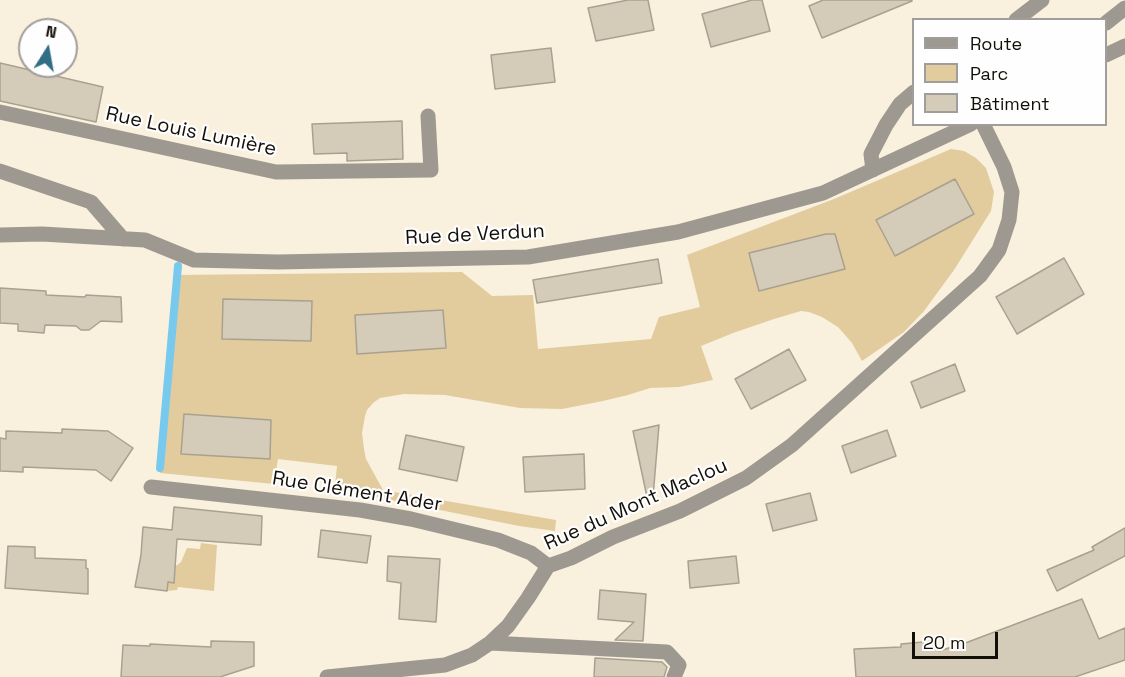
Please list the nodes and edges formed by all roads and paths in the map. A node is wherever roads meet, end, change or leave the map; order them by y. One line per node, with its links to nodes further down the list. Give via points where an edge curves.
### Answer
1 (1042, 0): 3 (street)
2 (1125, 8): 4 (street)
3 (1019, 18)
4 (1107, 22)
5 (1125, 46): 6 (street)
6 (1107, 55)
7 (912, 94): 12 (street, via 886,124 871,154)
8 (0, 112): 9 (street, Rue Louis Lumière, via 276,172 431,170)
9 (428, 116)
10 (967, 126): 12 (street, Rue de Verdun)
11 (984, 126): 17 (street, Rue du Mont Maclou, via 1012,192 1009,220 999,250 980,276 792,445 746,478 680,511)
12 (873, 170): 15 (street, Rue de Verdun, via 823,193 678,232 528,256 278,262 194,260 145,240)
13 (0, 171): 15 (street, via 91,202)
14 (0, 235): 15 (street, Rue de Verdun)
15 (123, 239)
16 (152, 487): 17 (street, Rue Clément Ader, via 411,519 498,540 531,553)
17 (548, 566): 18 (street, Rue du Mont Maclou, via 508,626)
18 (490, 643): 19 (street, Rue du Mont Maclou); 21 (street, via 667,652 679,665)
19 (448, 671): 20 (street, Rue du Mont Maclou)
20 (327, 677)
21 (674, 677)

